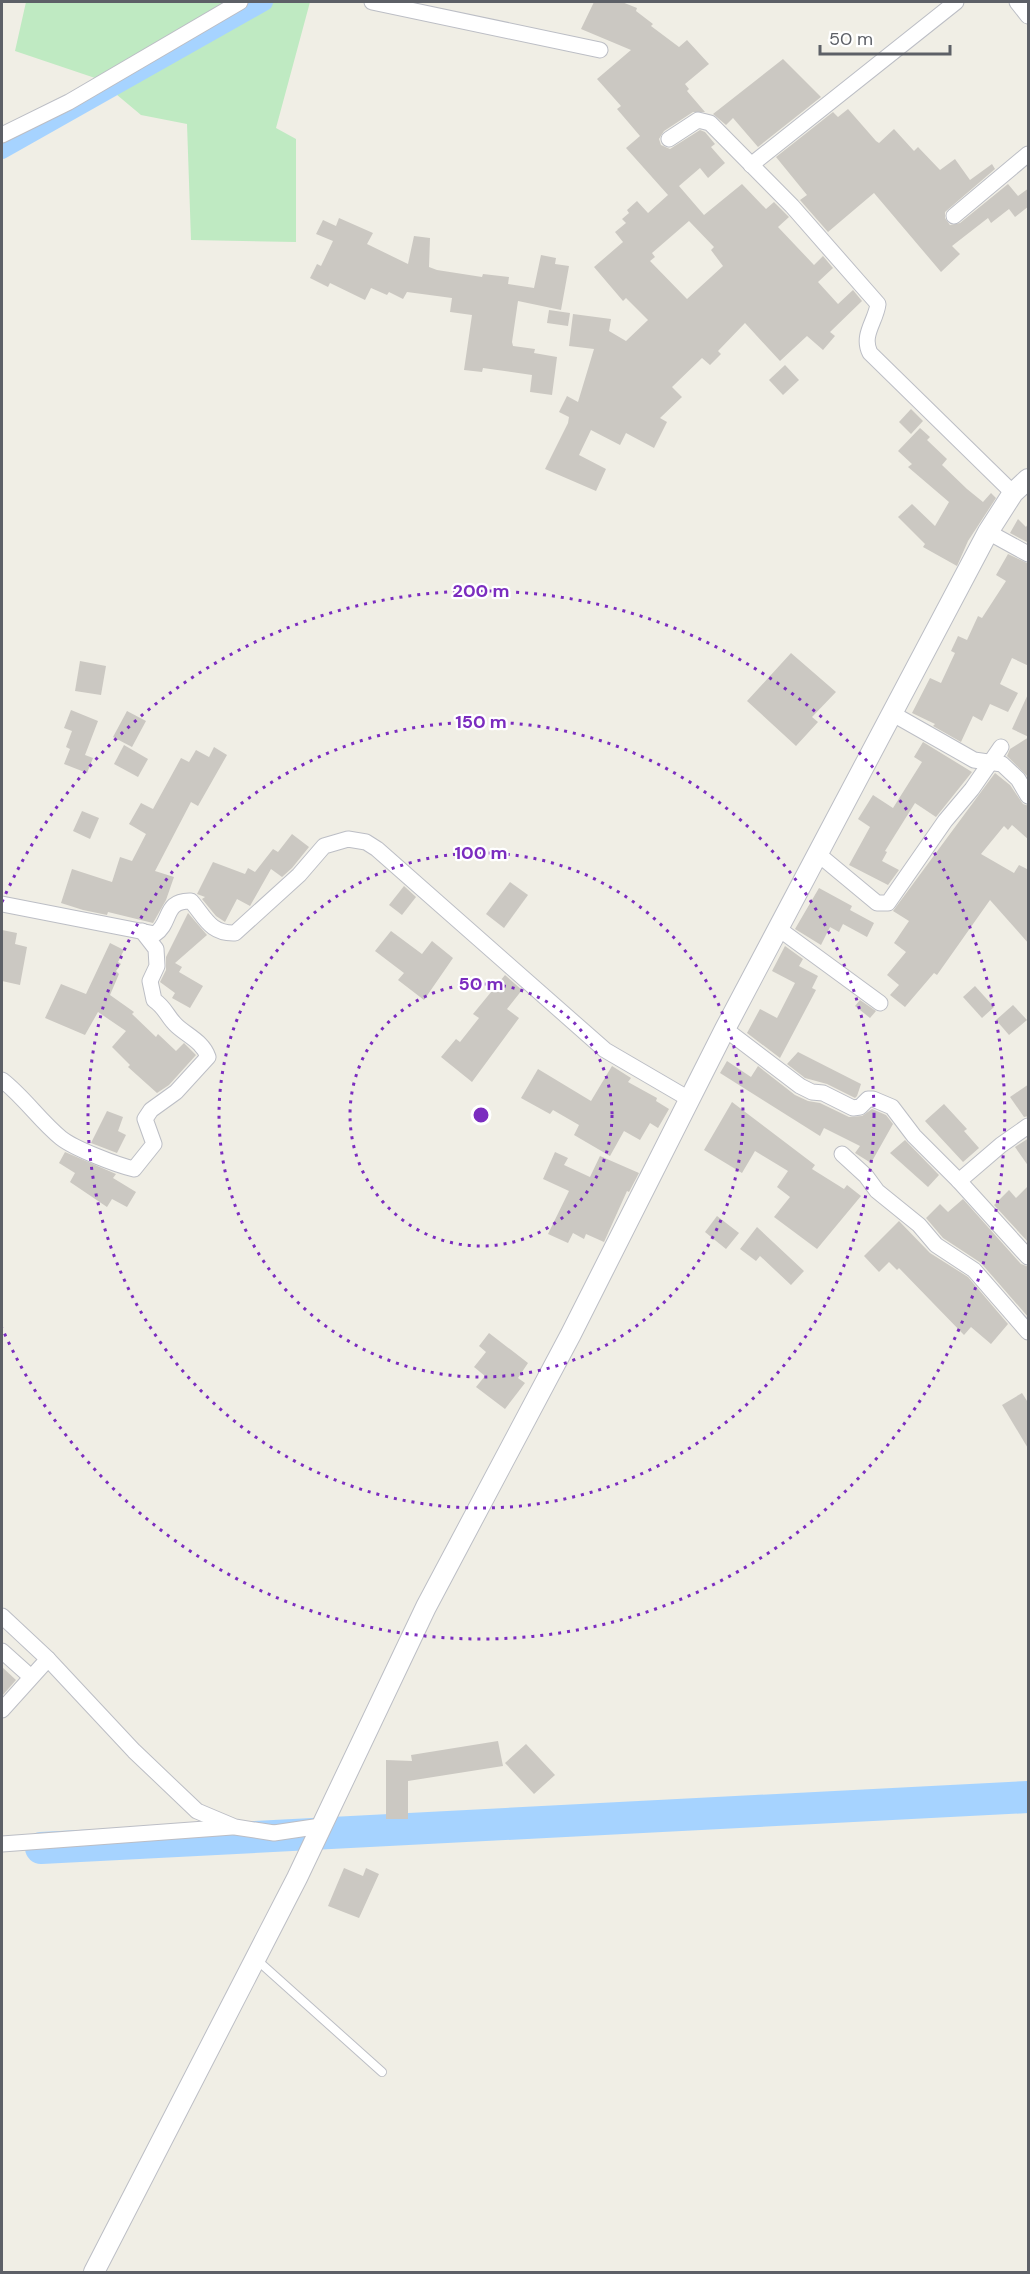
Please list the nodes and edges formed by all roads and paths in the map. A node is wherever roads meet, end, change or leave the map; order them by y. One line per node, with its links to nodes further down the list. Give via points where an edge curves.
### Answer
1 (240, 2): 7 (street, via 69,102)
2 (372, 2): 6 (street)
3 (956, 2): 10 (street)
4 (1017, 2): 5 (street)
5 (1029, 16)
6 (600, 50)
7 (2, 135)
8 (669, 139): 10 (street, via 692,122 705,121)
9 (1029, 154): 11 (street)
10 (751, 165): 13 (street, via 875,298 877,310 867,340 870,353)
11 (954, 216)
12 (1029, 479): 13 (street)
13 (1013, 493): 14 (street)
14 (988, 532): 15 (street); 16 (street)
15 (1029, 554)
16 (892, 714): 18 (street, via 974,760); 20 (street)
17 (1001, 747): 18 (street)
18 (992, 761): 19 (street, via 1012,773); 20 (street, via 885,905 877,903)
19 (1029, 796)
20 (818, 854): 22 (street)
21 (2, 904): 23 (street)
22 (779, 929): 24 (street); 25 (street)
23 (142, 931): 26 (street, via 156,950 157,966 150,981 154,1000 165,1008 174,1024 205,1049 208,1057 145,1119 154,1144 134,1169 114,1164 62,1139); 27 (street, via 155,934 181,901 191,901 210,927 235,933 299,875 324,846 348,839 366,842 605,1050)
24 (880, 1003)
25 (724, 1029): 27 (street); 30 (street, via 812,1092 823,1093 853,1108 873,1098 892,1107 914,1136)
26 (2, 1080)
27 (689, 1099): 39 (street, via 571,1334 426,1607)
28 (1029, 1126): 30 (street)
29 (842, 1154): 32 (street, via 936,1245 974,1270)
30 (959, 1181): 31 (street)
31 (1029, 1257)
32 (1029, 1332)
33 (2, 1616): 35 (street)
34 (2, 1651): 36 (street)
35 (48, 1659): 36 (street); 38 (street, via 197,1812)
36 (31, 1677): 37 (street)
37 (2, 1710)
38 (235, 1827): 39 (street, via 274,1833); 40 (street)
39 (321, 1828): 41 (street)
40 (2, 1844)
41 (256, 1959): 42 (lane); 43 (street)
42 (382, 2072)
43 (94, 2272)

